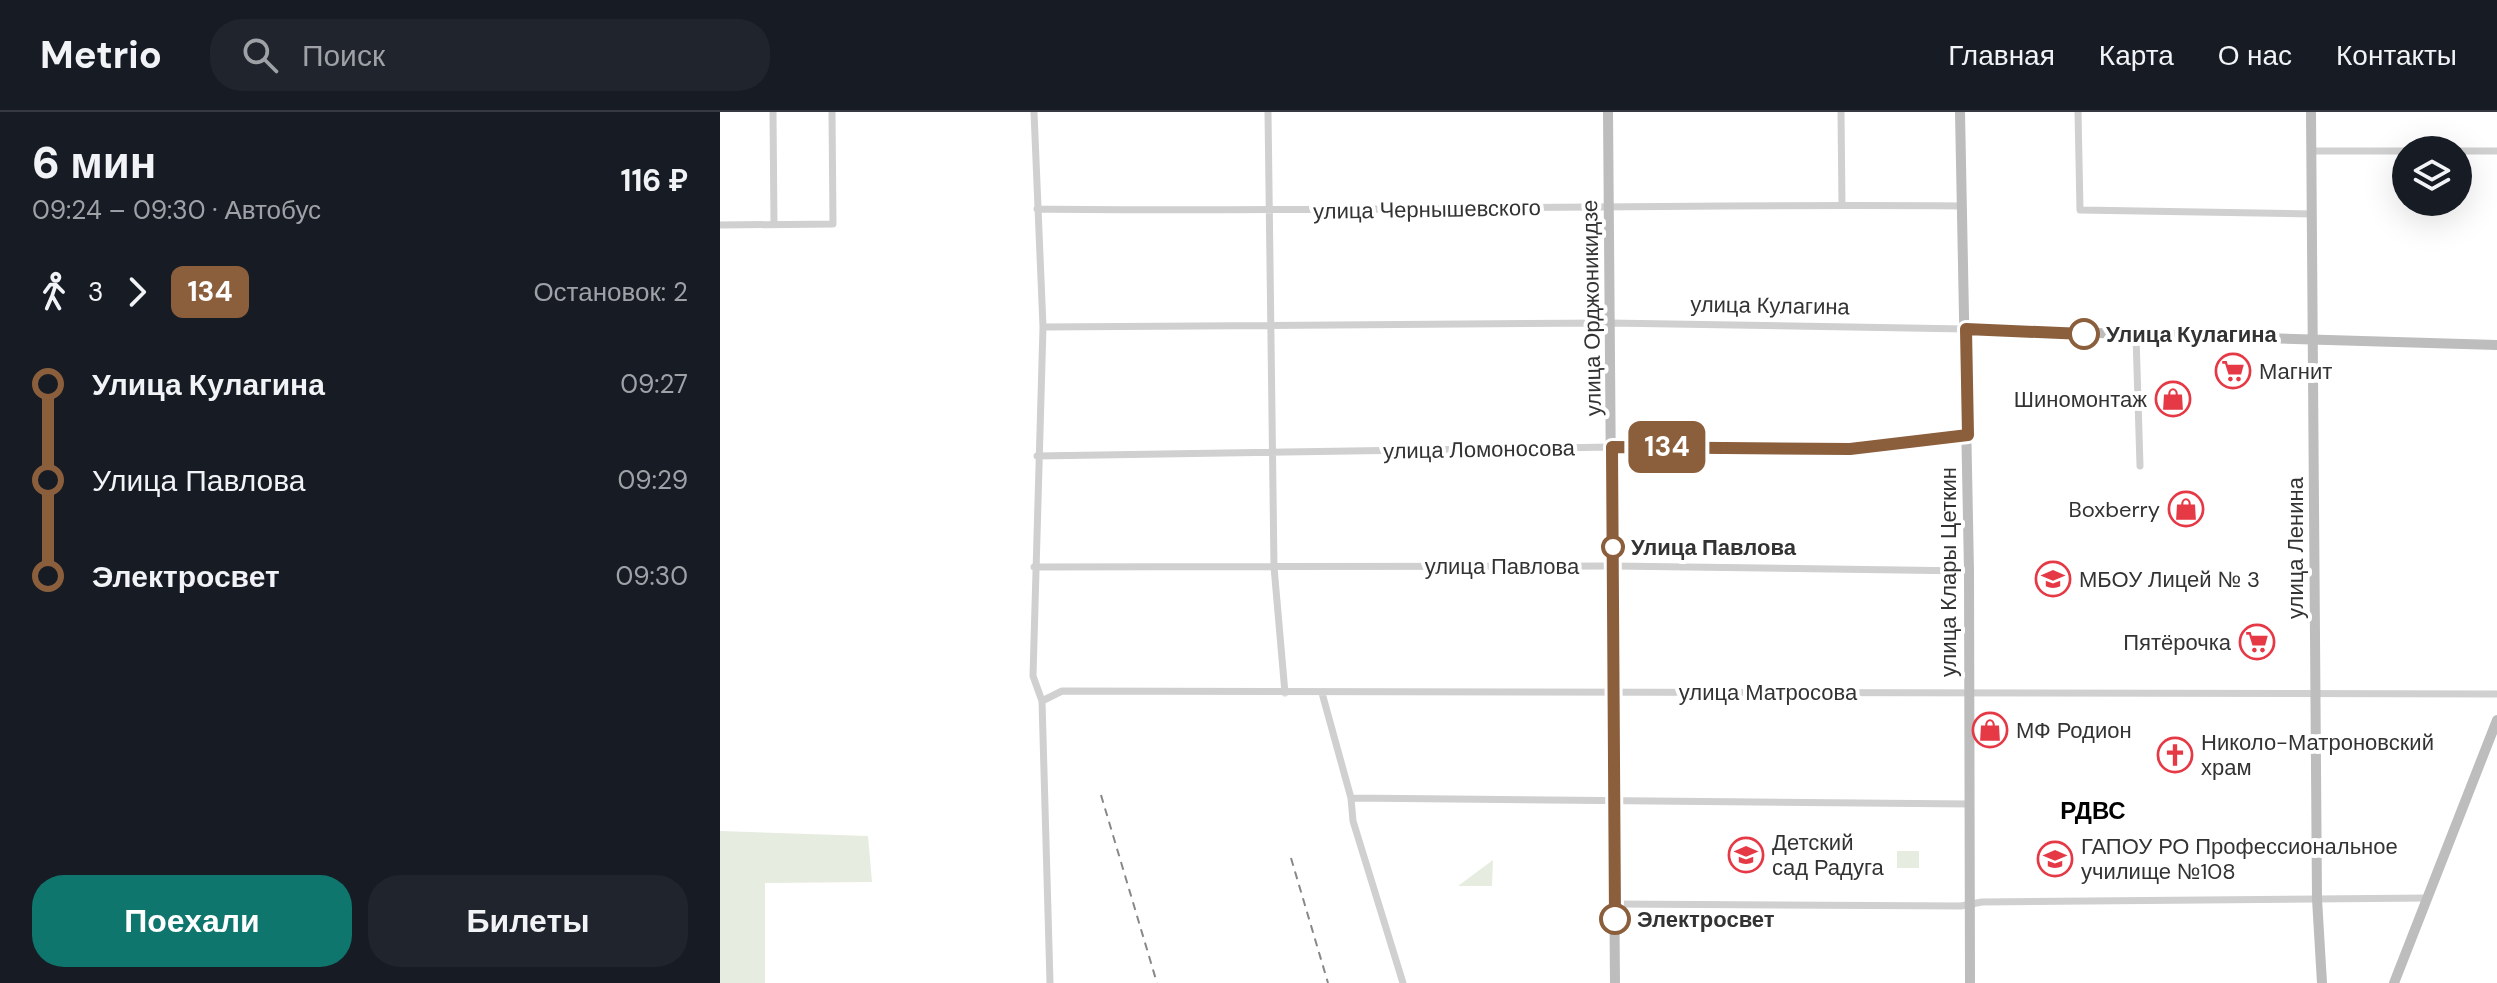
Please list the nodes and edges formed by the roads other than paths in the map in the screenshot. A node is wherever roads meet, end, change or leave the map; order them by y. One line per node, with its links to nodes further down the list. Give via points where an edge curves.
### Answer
1 (773, 112): 20 (street)
2 (832, 112): 20 (street, via 833,224)
3 (1034, 112): 17 (street)
4 (1268, 112): 18 (street)
5 (1608, 112): 15 (street, улица Орджоникидзе)
6 (1841, 112): 14 (street)
7 (1960, 112): 16 (street, улица Клары Цеткин)
8 (2078, 112): 19 (street, via 2080,210)
9 (2311, 112): 10 (street, улица Ленина)
10 (2311, 151): 11 (street); 19 (street, улица Ленина)
11 (2392, 151)
12 (2472, 151): 13 (street)
13 (2497, 151)
14 (1842, 205): 15 (street, улица Чернышевского); 16 (street, улица Чернышевского)
15 (1610, 206): 18 (street, улица Чернышевского); 22 (street, улица Орджоникидзе)
16 (1962, 206): 25 (street, улица Клары Цеткин)
17 (1037, 209): 18 (street, улица Чернышевского); 24 (street)
18 (1269, 212): 23 (street)
19 (2312, 214): 27 (street, улица Ленина)
20 (774, 224): 21 (street)
21 (720, 225)
22 (1610, 323): 23 (street, улица Кулагина); 25 (street, улица Кулагина); 30 (street, улица Орджоникидзе)
23 (1270, 326): 24 (street, улица Кулагина); 31 (street)
24 (1043, 327): 32 (street)
25 (1966, 329): 26 (street, улица Кулагина); 29 (street, улица Клары Цеткин)
26 (2136, 336): 27 (street, улица Кулагина); 33 (street)
27 (2313, 337): 28 (street, улица Кулагина); 41 (street, улица Ленина)
28 (2497, 345)
29 (1968, 435): 30 (street, улица Ломоносова, via 1850,449); 37 (street, улица Клары Цеткин)
30 (1612, 447): 31 (street, улица Ломоносова); 34 (street, улица Орджоникидзе)
31 (1272, 452): 32 (street, улица Ломоносова); 36 (street)
32 (1037, 456): 35 (street)
33 (2140, 466)
34 (1614, 566): 36 (street, улица Павлова); 37 (street, улица Павлова); 38 (street, улица Орджоникидзе)
35 (1034, 567): 36 (street, улица Павлова); 44 (street, via 1033,676)
36 (1274, 567): 39 (street)
37 (1969, 571): 42 (street, улица Клары Цеткин)
38 (1614, 691): 40 (street, улица Матросова); 42 (street, улица Матросова); 47 (street, улица Орджоникидзе)
39 (1285, 693): 40 (street, улица Матросова); 44 (street, улица Матросова, via 1062,691)
40 (1322, 693): 46 (street)
41 (2316, 693): 42 (street, улица Матросова); 43 (street, улица Матросова); 50 (street, улица Ленина)
42 (1969, 694): 48 (street, улица Клары Цеткин)
43 (2497, 694)
44 (1042, 701): 53 (street)
45 (2497, 720): 49 (street)
46 (1351, 798): 47 (street); 54 (street, via 1353,821)
47 (1615, 801): 48 (street); 51 (street, улица Орджоникидзе)
48 (1970, 804): 52 (street, улица Клары Цеткин)
49 (2430, 898): 50 (street); 58 (street)
50 (2317, 899): 52 (street); 57 (street, улица Ленина)
51 (1615, 904): 52 (street); 55 (street, улица Орджоникидзе)
52 (1970, 904): 56 (street, улица Клары Цеткин)
53 (1050, 983)
54 (1403, 983)
55 (1615, 983)
56 (1970, 983)
57 (2322, 983)
58 (2394, 983)

